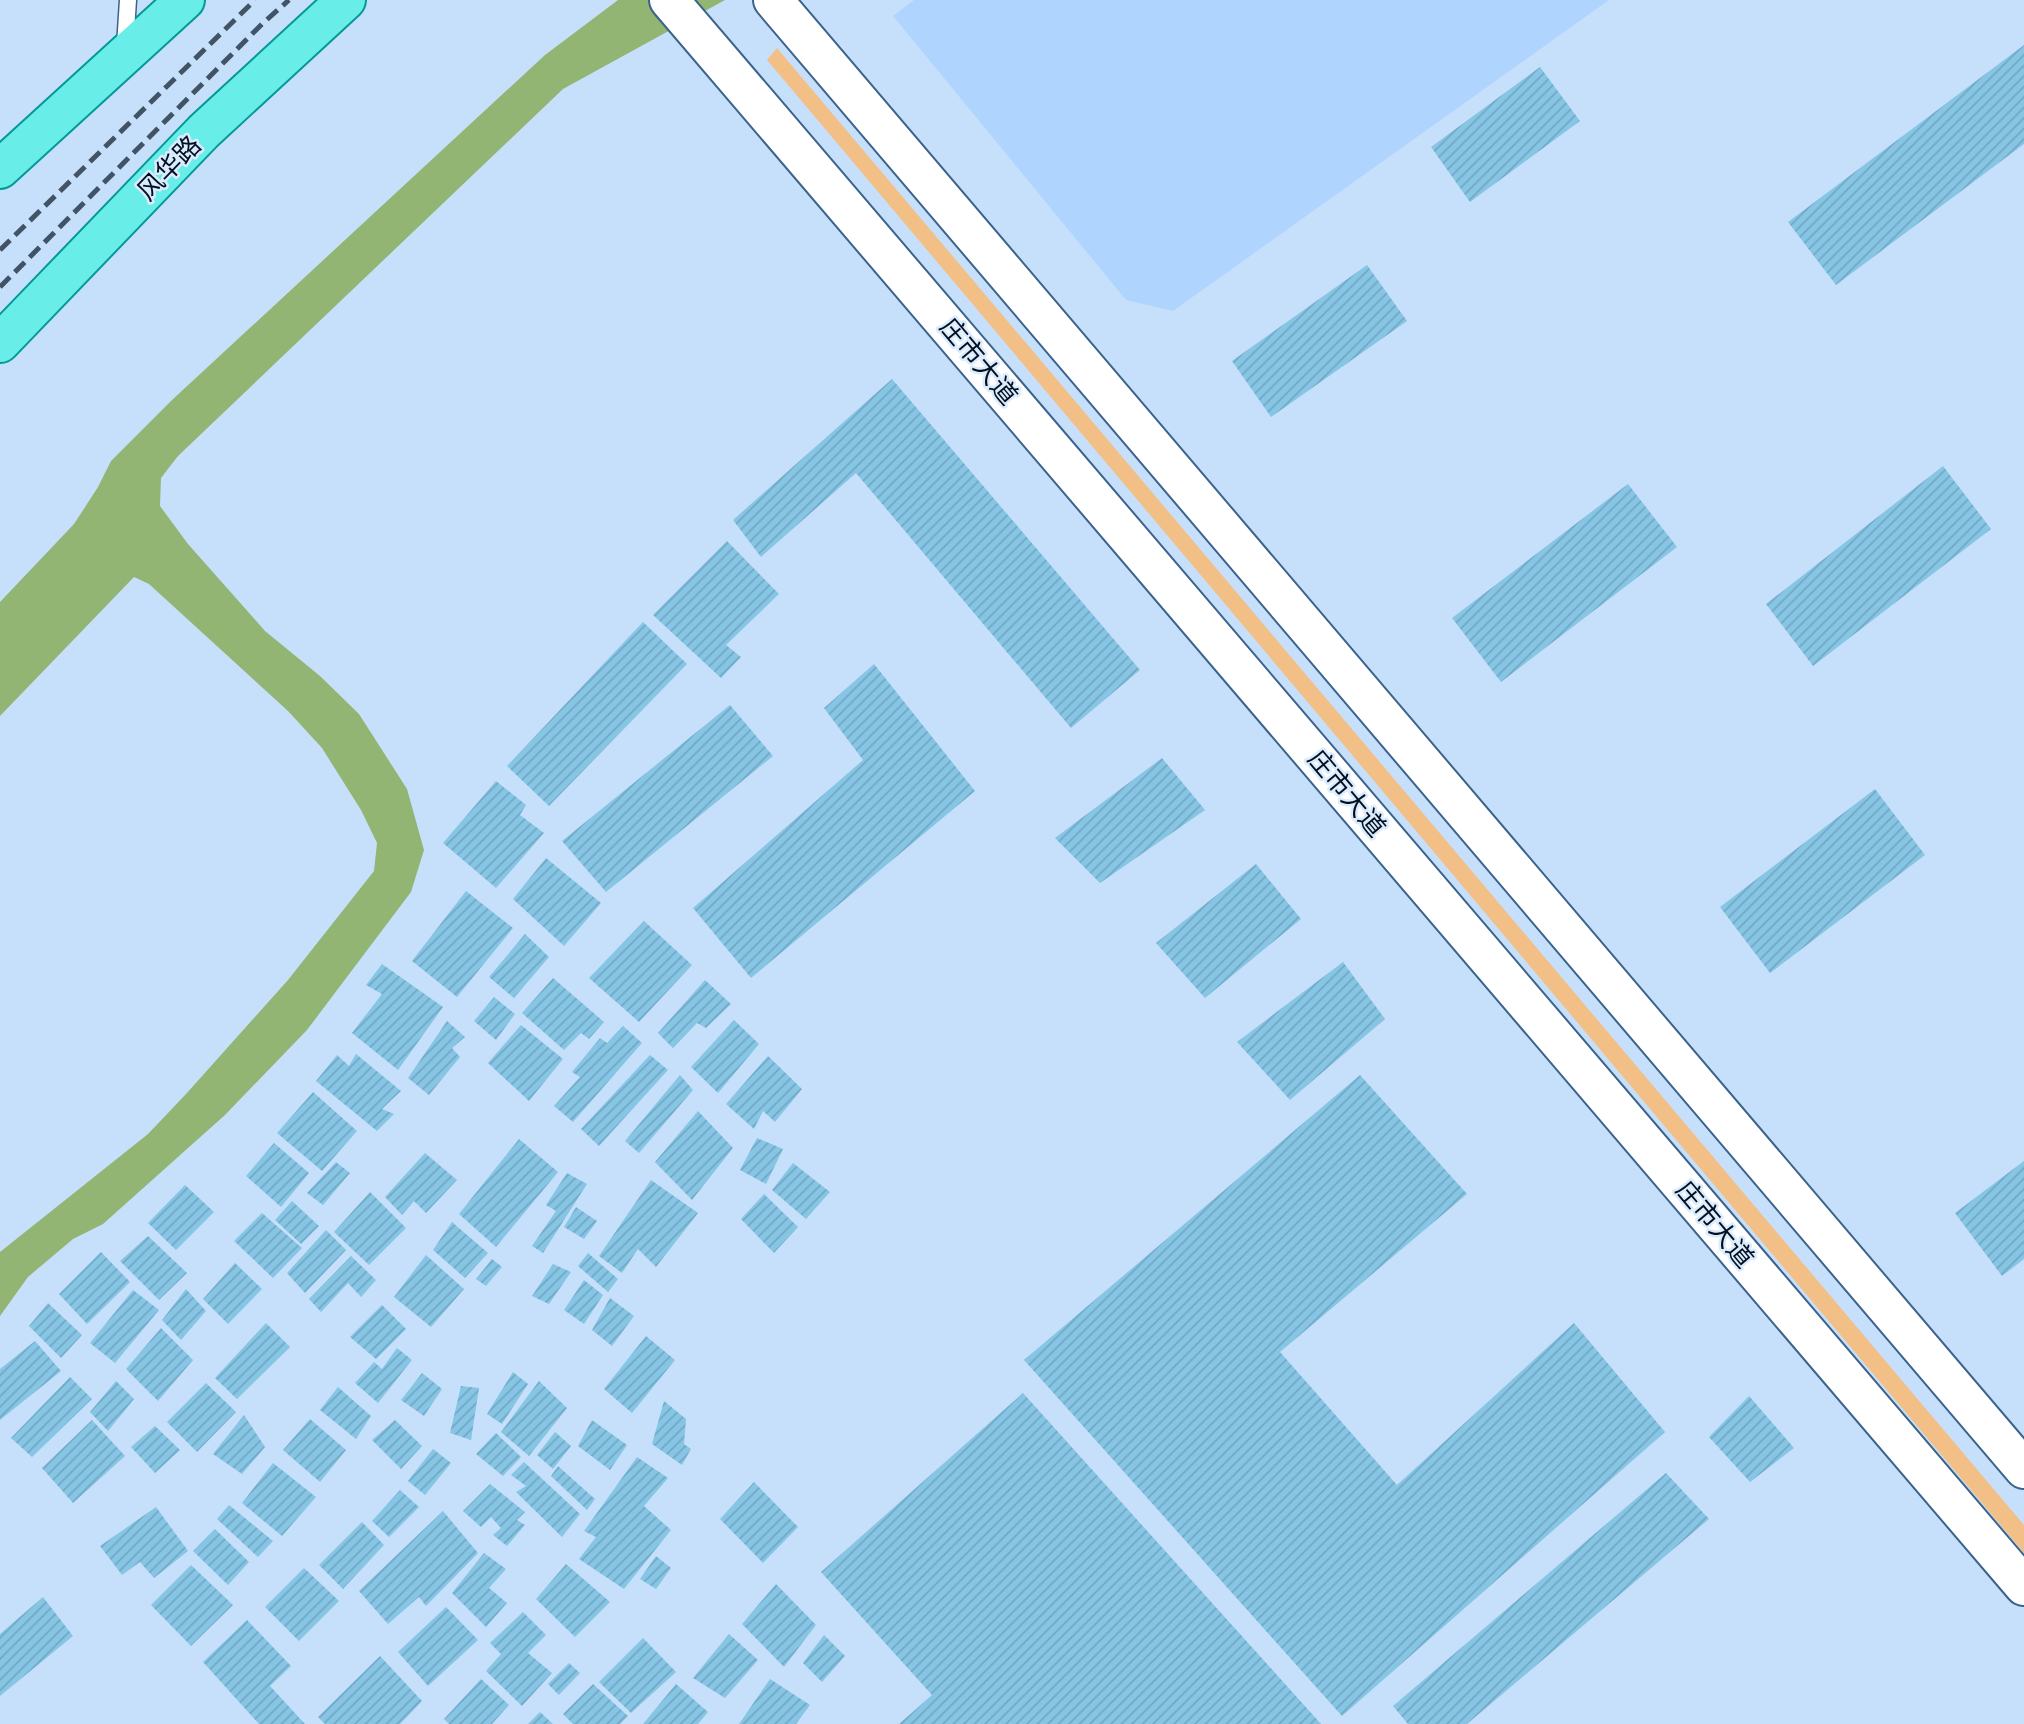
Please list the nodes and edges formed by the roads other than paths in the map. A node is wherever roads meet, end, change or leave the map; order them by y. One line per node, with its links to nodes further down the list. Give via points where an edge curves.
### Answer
1 (128, 0): 6 (lane)
2 (185, 0): 6 (main road)
3 (346, 0): 8 (main road, 风华路, via 204,131)
4 (669, 0): 10 (main road, 庄市大道)
5 (779, 7): 9 (main road)
6 (125, 53): 7 (main road)
7 (0, 169)
8 (0, 343)
9 (2024, 1469)
10 (2024, 1586)

